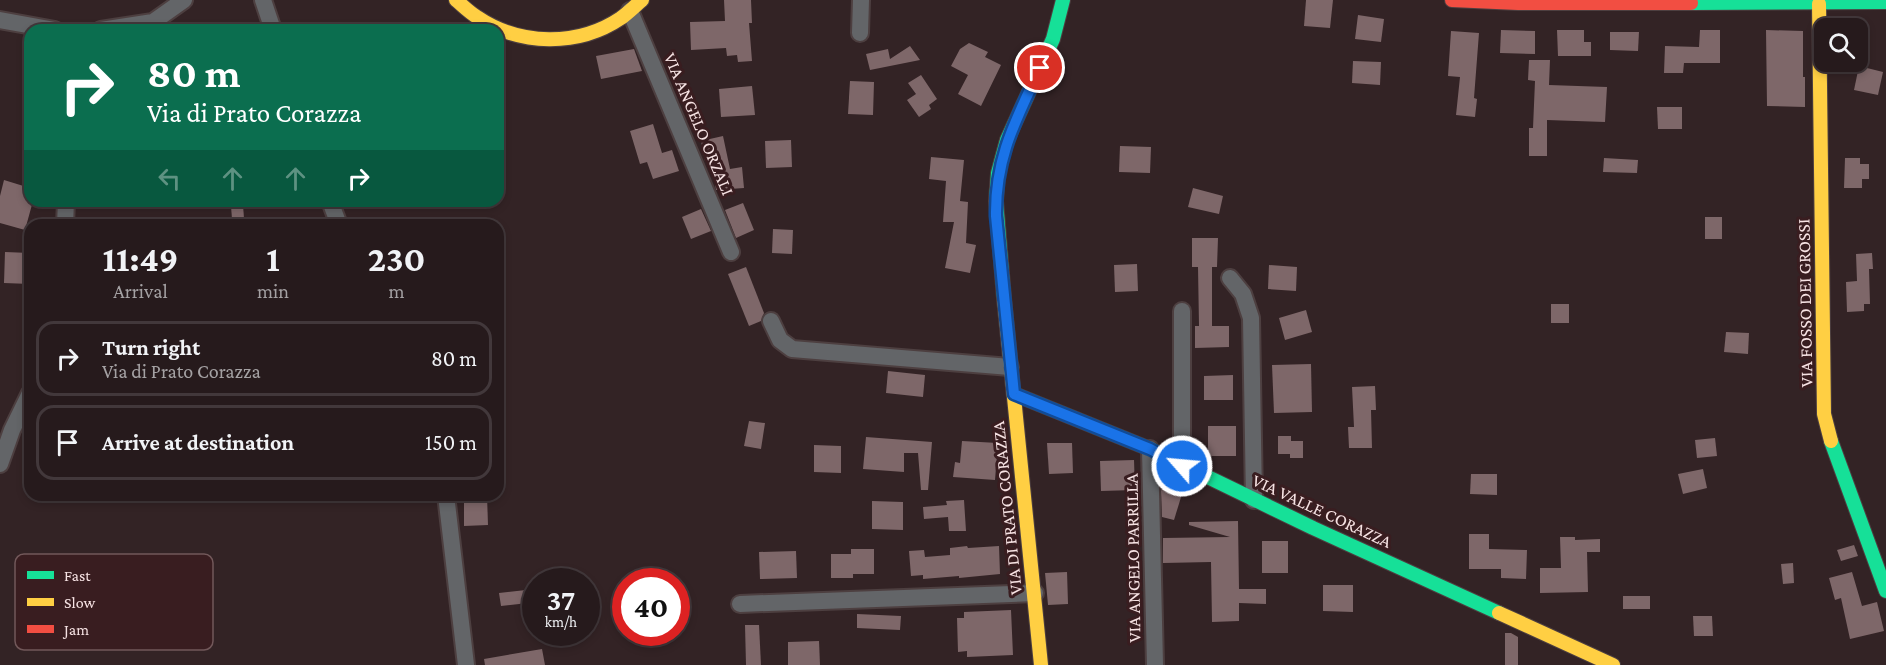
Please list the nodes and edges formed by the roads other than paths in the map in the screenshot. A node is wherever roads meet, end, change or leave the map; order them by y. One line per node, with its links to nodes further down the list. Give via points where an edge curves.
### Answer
1 (184, 0): 12 (street, via 153,22)
2 (263, 0): 13 (street)
3 (456, 0): 14 (street)
4 (861, 0): 16 (street)
5 (1063, 0): 21 (street, VIA DI PRATO CORAZZA, via 1053,39 1007,140 997,180 996,216)
6 (1452, 0): 8 (street)
7 (1886, 2): 8 (street)
8 (1819, 4): 29 (street, VIA FOSSO DEI GROSSI, via 1824,414 1835,455)
9 (636, 6): 15 (street, via 608,25 572,38 540,40); 17 (street, VIA ANGELO ORZALI)
10 (0, 20): 11 (street)
11 (24, 24)
12 (140, 24)
13 (271, 24)
14 (487, 24)
15 (504, 32)
16 (860, 33)
17 (731, 252)
18 (1230, 278): 27 (street, via 1243,294 1251,318)
19 (1182, 311): 26 (street)
20 (771, 321): 21 (street, via 780,340 792,349)
21 (1010, 367): 22 (street, VIA DI PRATO CORAZZA)
22 (1014, 394): 24 (street, VIA VALLE CORAZZA); 30 (street, VIA DI PRATO CORAZZA)
23 (24, 405): 25 (street)
24 (1150, 449): 26 (street, VIA VALLE CORAZZA); 34 (street, VIA ANGELO PARRILLA)
25 (0, 464)
26 (1182, 466): 27 (street, VIA VALLE CORAZZA)
27 (1254, 500): 35 (street, VIA VALLE CORAZZA)
28 (447, 501): 32 (street)
29 (1886, 591)
30 (1035, 593): 31 (street); 33 (street, VIA DI PRATO CORAZZA)
31 (740, 604)
32 (466, 665)
33 (1041, 665)
34 (1155, 665)
35 (1613, 665)

